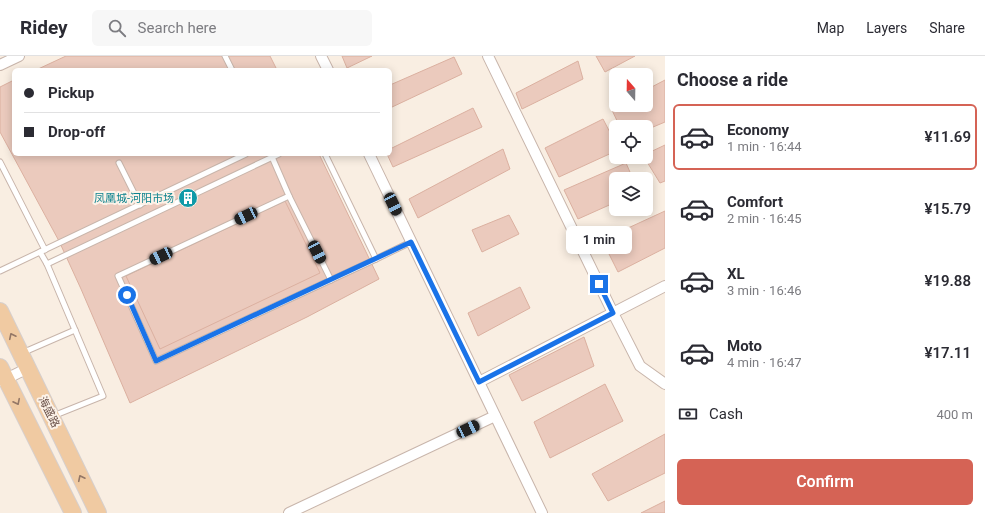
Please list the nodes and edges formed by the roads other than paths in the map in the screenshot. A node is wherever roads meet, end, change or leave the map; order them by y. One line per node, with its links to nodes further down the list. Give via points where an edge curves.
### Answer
1 (19, 56): 5 (street)
2 (225, 56): 6 (lane)
3 (322, 56): 7 (street)
4 (488, 56): 24 (street)
5 (0, 65)
6 (231, 68)
7 (327, 68)
8 (242, 156): 15 (lane)
9 (326, 156): 18 (lane)
10 (370, 156): 16 (street)
11 (272, 157): 14 (lane); 19 (lane)
12 (0, 162): 17 (lane)
13 (119, 163): 15 (lane)
14 (289, 196): 21 (lane); 21 (lane, via 118,276 156,361)
15 (140, 205): 17 (lane)
16 (411, 242): 18 (lane); 29 (street)
17 (43, 251): 19 (lane); 20 (lane)
18 (376, 259): 21 (lane)
19 (47, 264): 25 (lane)
20 (0, 272)
21 (331, 280)
22 (665, 286): 24 (street)
23 (0, 311): 26 (main road, 海盛路, one-way to 23)
24 (613, 313): 29 (street); 30 (street, via 640,366)
25 (75, 330): 26 (lane); 31 (lane, via 103,396)
26 (21, 353): 27 (main road, 海盛路)
27 (28, 368): 28 (street); 31 (main road, 海盛路)
28 (2, 376): 33 (main road, one-way to 33)
29 (479, 382): 32 (street)
30 (665, 384)
31 (51, 416): 34 (main road, 海盛路, one-way to 31)
32 (495, 416): 35 (street); 36 (street)
33 (73, 513)
34 (98, 513)
35 (289, 513)
36 (542, 513)

